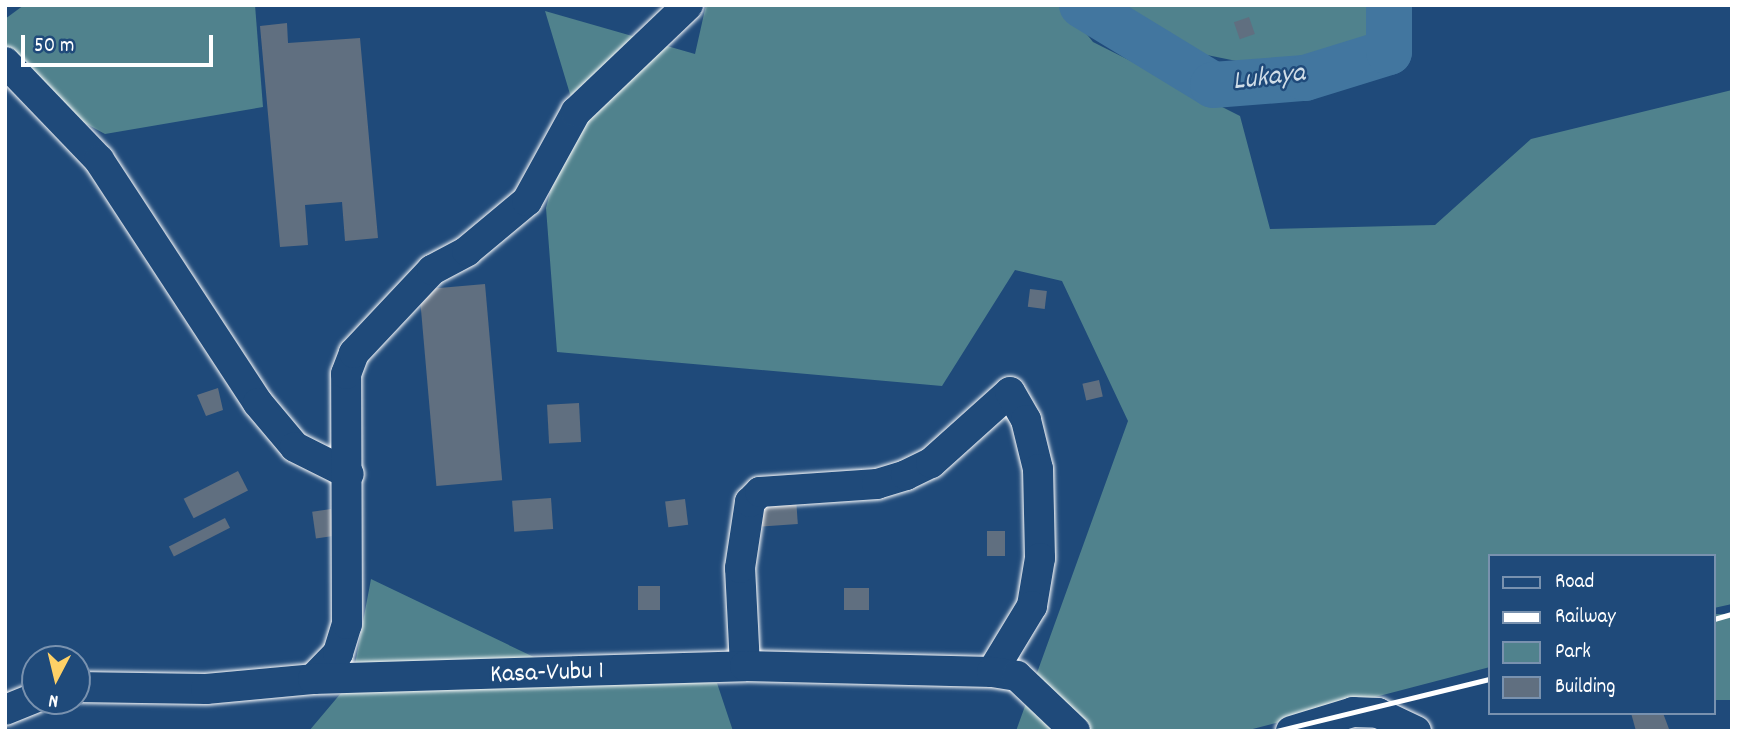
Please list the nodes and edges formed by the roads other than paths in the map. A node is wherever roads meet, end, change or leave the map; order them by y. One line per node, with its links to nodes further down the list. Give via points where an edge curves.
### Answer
1 (688, 5): 3 (street, via 576,112 527,201 432,270 354,353 346,374)
2 (5, 62): 3 (street, via 99,160 258,403 295,447)
3 (349, 474): 6 (street, via 347,624 338,653)
4 (745, 667): 5 (street, Kasa-Vubu 1); 5 (street, via 740,568 750,502 760,492 877,485 906,475 931,463 1010,392 1026,420 1038,469 1041,558 1032,607); 6 (street, Kasa-Vubu 1)
5 (1005, 674): 9 (street)
6 (313, 679): 7 (street, Kasa-Vubu 1, via 206,689)
7 (91, 687)
8 (1407, 728): 10 (street, via 1353,712)
9 (1075, 731)
10 (1291, 731)

